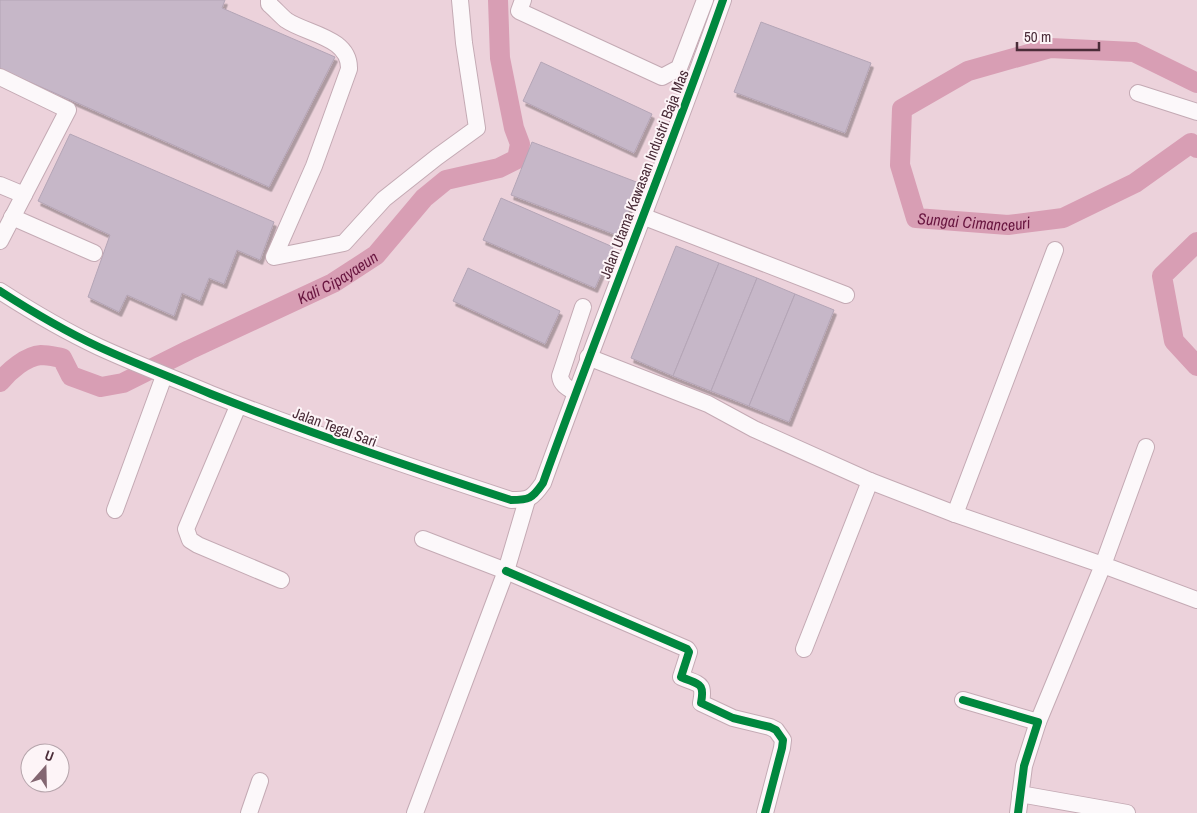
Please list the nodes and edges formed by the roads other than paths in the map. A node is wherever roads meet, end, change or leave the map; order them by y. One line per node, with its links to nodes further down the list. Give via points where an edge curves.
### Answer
1 (269, 0): 2 (street, via 269,4 287,20 328,38 350,60 314,166 274,257 344,243 384,199 477,128)
2 (460, 0)
3 (523, 0): 4 (street, via 519,11 662,77 679,68)
4 (704, 0)
5 (723, 0): 11 (street, Jalan Utama Kawasan Industri Baja Mas, via 684,112)
6 (0, 77): 10 (street, via 68,110)
7 (1138, 93): 8 (street)
8 (1197, 112)
9 (0, 185): 10 (street)
10 (24, 195): 12 (street)
11 (642, 216): 17 (street); 19 (street, Jalan Utama Kawasan Industri Baja Mas)
12 (7, 220): 13 (street); 15 (street)
13 (0, 241)
14 (1055, 250): 27 (street)
15 (94, 253)
16 (0, 291): 20 (street, Jalan Tegal Sari, via 97,346)
17 (846, 295)
18 (583, 307): 21 (street, via 560,376 560,382)
19 (588, 357): 21 (street); 24 (street, via 708,404 754,430)
20 (160, 374): 22 (street, Jalan Tegal Sari); 26 (street)
21 (575, 392): 25 (street, via 542,483)
22 (238, 406): 25 (street, Jalan Tegal Sari, via 377,457 511,500); 31 (street, via 186,529 190,540 198,545)
23 (1146, 447): 29 (street)
24 (870, 481): 27 (street); 33 (street)
25 (527, 500): 30 (street)
26 (115, 510)
27 (955, 514): 29 (street)
28 (423, 539): 30 (street)
29 (1103, 564): 32 (street); 35 (street)
30 (506, 571): 39 (street); 40 (street, via 687,649 688,659 682,677 701,687 701,703 733,718 776,730 783,740 782,748)
31 (281, 580)
32 (1197, 600)
33 (804, 649)
34 (964, 700): 35 (street)
35 (1038, 722): 37 (street, via 1024,766)
36 (260, 781): 38 (street)
37 (1020, 794): 41 (street); 42 (street)
38 (249, 813)
39 (415, 813)
40 (765, 813)
41 (1018, 813)
42 (1127, 813)

